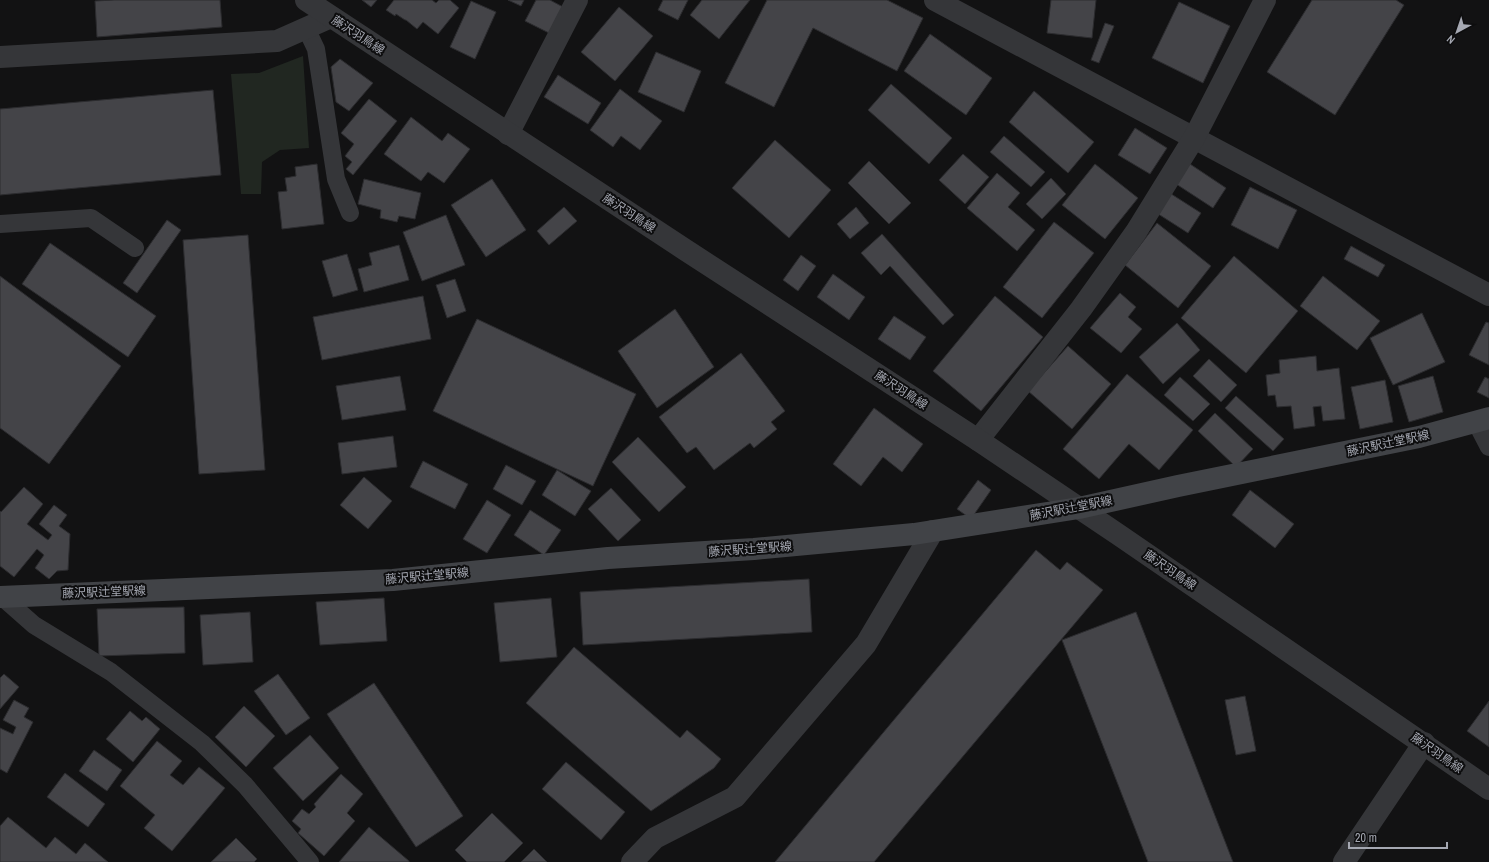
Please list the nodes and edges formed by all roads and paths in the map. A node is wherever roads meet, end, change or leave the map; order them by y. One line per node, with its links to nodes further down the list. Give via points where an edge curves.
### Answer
1 (577, 0): 8 (street)
2 (936, 0): 9 (street)
3 (1265, 0): 9 (street)
4 (309, 1): 5 (street, 藤沢羽鳥線)
5 (331, 18): 6 (street); 8 (street, 藤沢羽鳥線)
6 (306, 28): 7 (street, via 277,41); 10 (lane, via 316,49 336,180)
7 (0, 57)
8 (508, 134): 15 (street, 藤沢羽鳥線)
9 (1194, 138): 13 (street); 15 (street, via 1131,238 1081,308)
10 (350, 213)
11 (0, 224): 12 (lane, via 91,218)
12 (135, 248)
13 (1489, 294)
14 (1483, 420): 16 (lane); 17 (main road, 藤沢駅辻堂駅線, via 1419,437)
15 (978, 440): 17 (street, 藤沢羽鳥線)
16 (1489, 447)
17 (1079, 508): 18 (main road, 藤沢駅辻堂駅線); 20 (street, 藤沢羽鳥線)
18 (933, 531): 19 (main road, 藤沢駅辻堂駅線, via 754,549 608,558 393,580); 23 (street, via 866,644 735,797 655,838)
19 (1, 596): 22 (lane, via 34,625 111,672 202,743 245,785)
20 (1424, 743): 21 (street, 藤沢羽鳥線); 24 (street)
21 (1489, 789)
22 (310, 862)
23 (632, 862)
24 (1344, 862)

